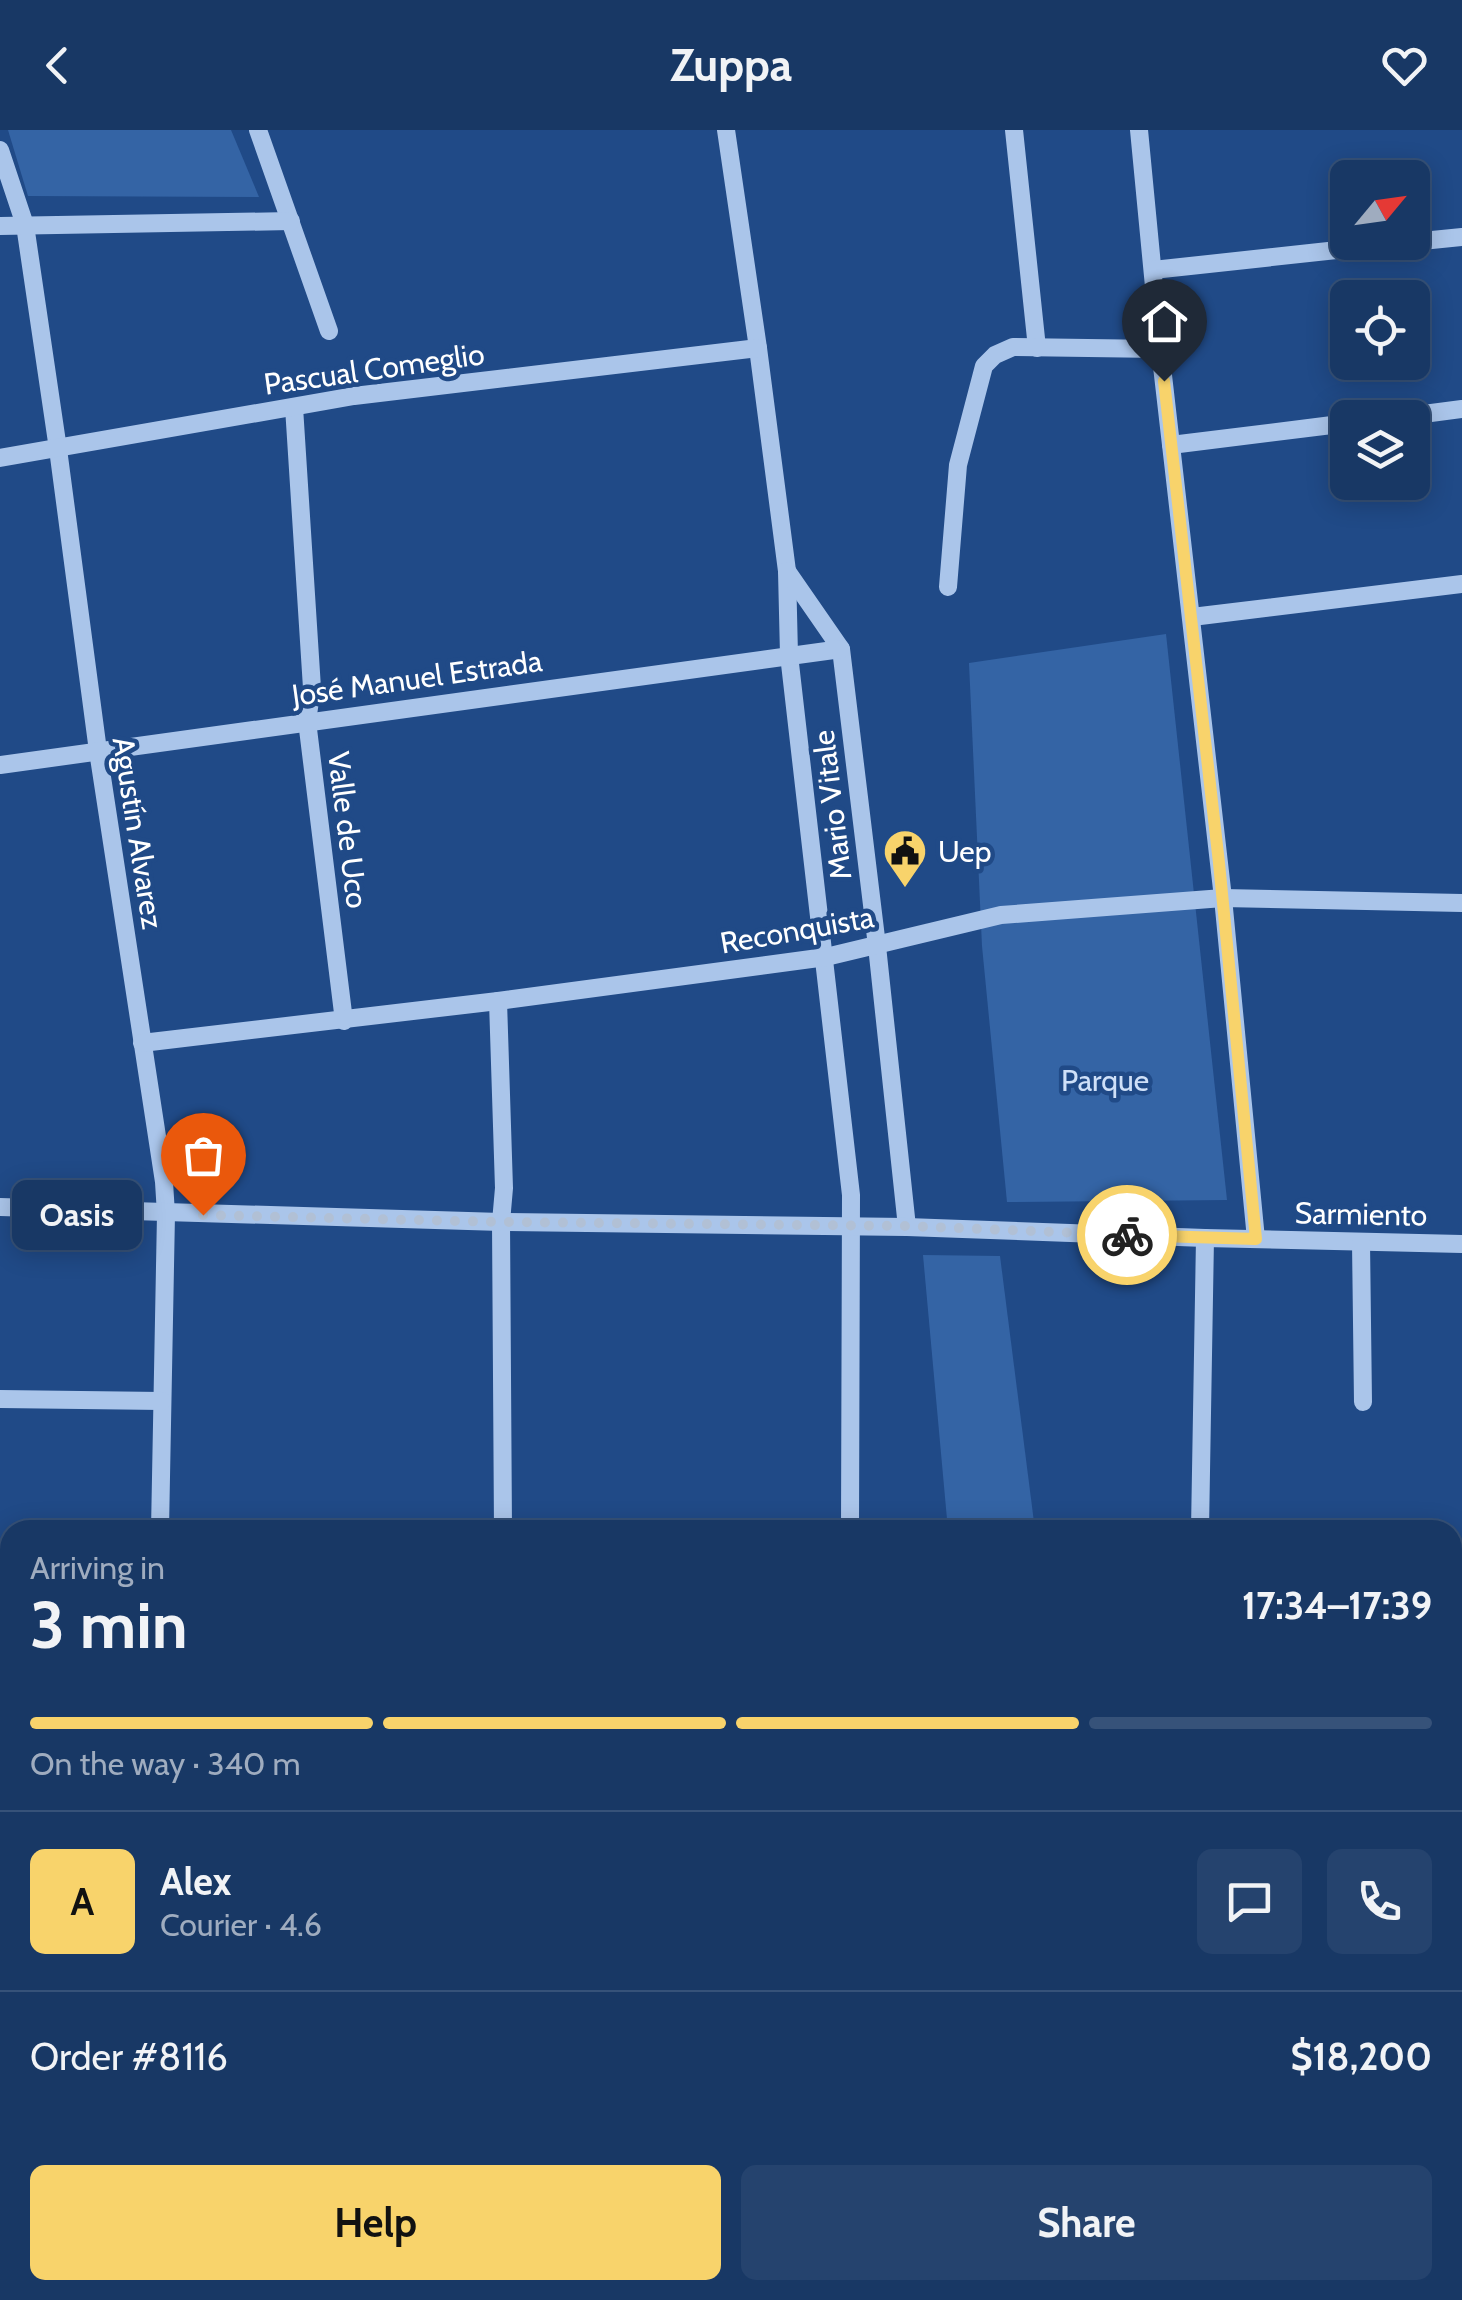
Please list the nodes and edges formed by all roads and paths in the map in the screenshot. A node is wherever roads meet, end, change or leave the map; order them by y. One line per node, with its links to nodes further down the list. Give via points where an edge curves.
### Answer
1 (258, 130): 6 (street)
2 (726, 130): 14 (street, Mario Vitale)
3 (1014, 130): 15 (street)
4 (1139, 130): 12 (street)
5 (0, 150): 7 (street, Agustín Alvarez)
6 (291, 221): 7 (street); 13 (street)
7 (25, 225): 8 (street); 22 (street, Agustín Alvarez)
8 (0, 226)
9 (1462, 237): 10 (street)
10 (1430, 240)
11 (1330, 251): 12 (street)
12 (1153, 270): 16 (street)
13 (329, 332)
14 (758, 348): 17 (street, Pascual Comeglio); 24 (street, Mario Vitale)
15 (1037, 348): 16 (street); 26 (street, via 1012,347 984,366 958,465)
16 (1160, 349): 21 (street)
17 (294, 407): 22 (street, Pascual Comeglio); 30 (street, Valle de Uco, via 312,688)
18 (1462, 409): 19 (street)
19 (1430, 413)
20 (1330, 425): 21 (street)
21 (1171, 445): 27 (street)
22 (58, 449): 23 (street, Pascual Comeglio); 31 (street, Agustín Alvarez)
23 (0, 458)
24 (787, 571): 28 (street, Mario Vitale); 29 (street, Mario Vitale)
25 (1462, 584): 27 (street)
26 (948, 587)
27 (1192, 618): 33 (street)
28 (841, 649): 29 (street, José Manuel Estrada); 35 (street, Mario Vitale)
29 (789, 655): 30 (street, José Manuel Estrada); 36 (street, Mario Vitale)
30 (306, 721): 31 (street, José Manuel Estrada); 38 (street, Valle de Uco)
31 (98, 751): 32 (street, José Manuel Estrada); 39 (street, Agustín Alvarez)
32 (0, 765)
33 (1222, 898): 34 (street, Reconquista); 35 (street, Reconquista, via 1001,915); 46 (street)
34 (1462, 903)
35 (877, 946): 36 (street, Reconquista); 43 (street, Mario Vitale)
36 (826, 957): 37 (street, Reconquista); 44 (street, Mario Vitale)
37 (498, 1002): 38 (street, Reconquista); 42 (street)
38 (344, 1020): 39 (street, Reconquista)
39 (142, 1043): 41 (street, Agustín Alvarez)
40 (0, 1207): 41 (street, Sarmiento)
41 (166, 1214): 42 (street, Sarmiento); 50 (street, Agustín Alvarez)
42 (500, 1222): 44 (street, Sarmiento); 53 (street)
43 (907, 1226): 44 (street, Sarmiento); 45 (street, Sarmiento)
44 (850, 1227): 54 (street, Mario Vitale)
45 (1204, 1238): 46 (street, Sarmiento); 55 (street)
46 (1256, 1239): 47 (street, Sarmiento)
47 (1361, 1242): 48 (street, Sarmiento); 51 (street)
48 (1462, 1244)
49 (0, 1398): 50 (street)
50 (162, 1401): 52 (street, Agustín Alvarez)
51 (1363, 1402)
52 (160, 1520)
53 (503, 1520)
54 (850, 1520)
55 (1200, 1520)

